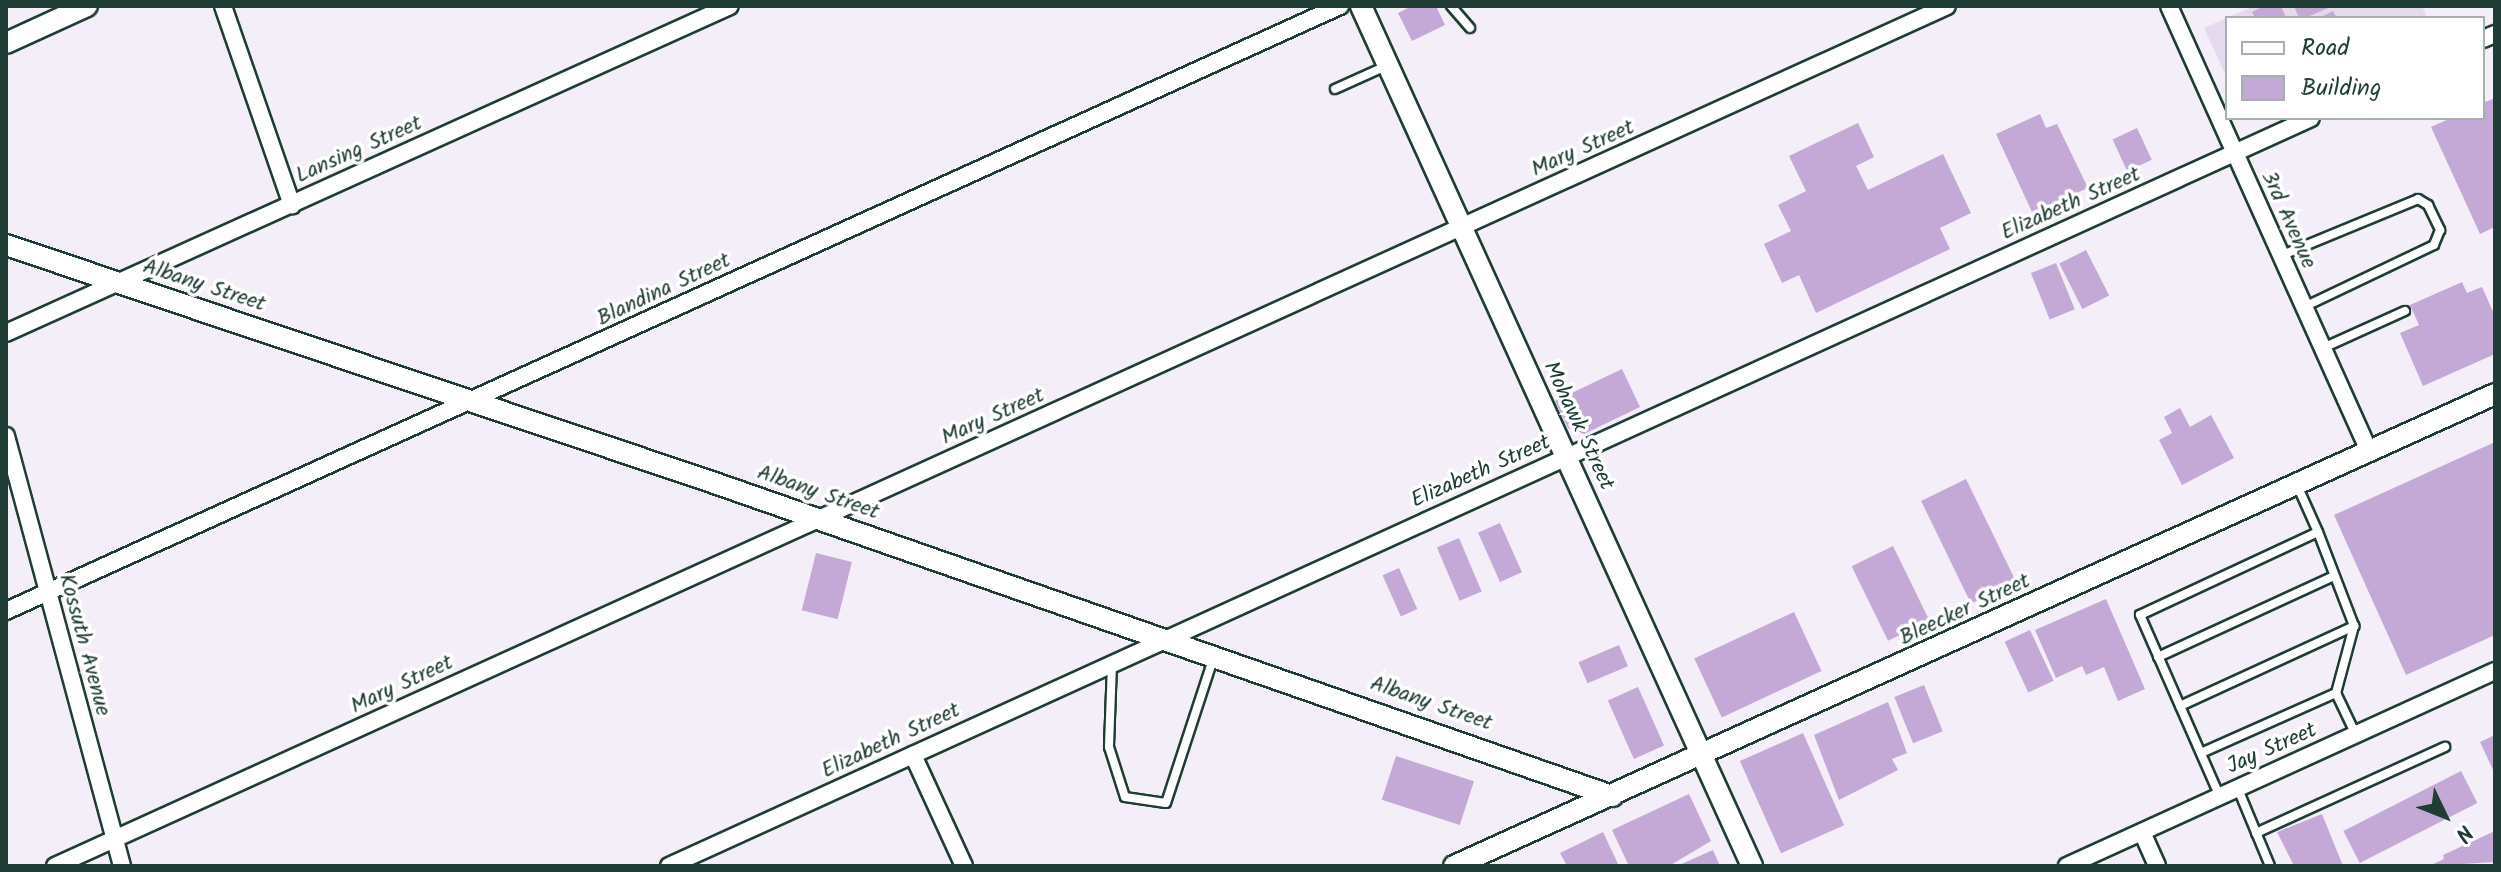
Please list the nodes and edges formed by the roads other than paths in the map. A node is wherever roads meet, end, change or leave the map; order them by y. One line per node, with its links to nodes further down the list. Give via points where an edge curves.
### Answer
1 (87, 6): 10 (street)
2 (223, 6): 15 (street)
3 (730, 6): 15 (street, Lansing Street)
4 (1340, 6): 25 (street, Blandina Street)
5 (1361, 6): 11 (street, Mohawk Street)
6 (1451, 6): 9 (lane)
7 (1947, 6): 16 (street, Mary Street)
8 (2169, 6): 14 (street, 3rd Avenue)
9 (1470, 28)
10 (6, 43)
11 (1387, 66): 12 (lane); 16 (street, Mohawk Street)
12 (1335, 89)
13 (2307, 120): 14 (street, Elizabeth Street)
14 (2234, 154): 18 (street, 3rd Avenue); 28 (street, Elizabeth Street)
15 (292, 205): 19 (street, Lansing Street)
16 (1458, 229): 28 (street, Mohawk Street); 30 (street, Mary Street)
17 (6, 245): 19 (street, Albany Street)
18 (2280, 256): 20 (street, 3rd Avenue); 20 (lane, via 2418,199 2428,205 2440,230 2434,245)
19 (117, 283): 22 (street, Lansing Street); 25 (street, Albany Street)
20 (2303, 308): 23 (street, 3rd Avenue)
21 (2405, 311): 23 (lane)
22 (6, 333)
23 (2322, 348): 27 (street, 3rd Avenue)
24 (2495, 394): 27 (street, Bleecker Street)
25 (470, 402): 30 (street, Albany Street); 33 (street, Blandina Street)
26 (6, 436): 33 (street, Kossuth Avenue)
27 (2369, 452): 29 (street, Bleecker Street)
28 (1567, 457): 36 (street, Elizabeth Street); 47 (street, Mohawk Street)
29 (2296, 485): 31 (lane); 47 (street, Bleecker Street)
30 (821, 520): 36 (street, Albany Street); 53 (street, Mary Street)
31 (2318, 532): 32 (lane); 38 (lane, via 2140,615)
32 (2334, 576): 35 (lane); 38 (lane)
33 (47, 592): 34 (street, Blandina Street); 53 (street, Kossuth Avenue)
34 (6, 611)
35 (2354, 626): 41 (lane); 42 (lane)
36 (1165, 639): 37 (street, Albany Street); 39 (street, Elizabeth Street)
37 (1214, 656): 39 (lane, via 1166,803 1125,797 1109,747); 49 (street, Albany Street)
38 (2158, 657): 42 (lane)
39 (1112, 663): 46 (street, Elizabeth Street)
40 (2495, 671): 43 (street, Jay Street)
41 (2336, 693): 43 (lane); 45 (lane)
42 (2180, 706): 45 (lane)
43 (2356, 735): 48 (street, Jay Street)
44 (2445, 747): 52 (lane)
45 (2201, 753): 50 (lane)
46 (913, 755): 56 (street, Elizabeth Street); 57 (street)
47 (1705, 755): 49 (street, Bleecker Street); 59 (street, Mohawk Street)
48 (2238, 789): 50 (street, Jay Street); 52 (lane)
49 (1612, 796): 58 (street, Bleecker Street)
50 (2220, 797): 51 (street, Jay Street)
51 (2142, 832): 60 (street, Jay Street); 61 (street)
52 (2256, 833): 62 (lane)
53 (115, 840): 54 (street, Mary Street); 55 (street, Kossuth Avenue)
54 (55, 866)
55 (122, 866)
56 (669, 866)
57 (964, 866)
58 (1454, 866)
59 (1752, 866)
60 (2067, 866)
61 (2157, 866)
62 (2270, 866)

